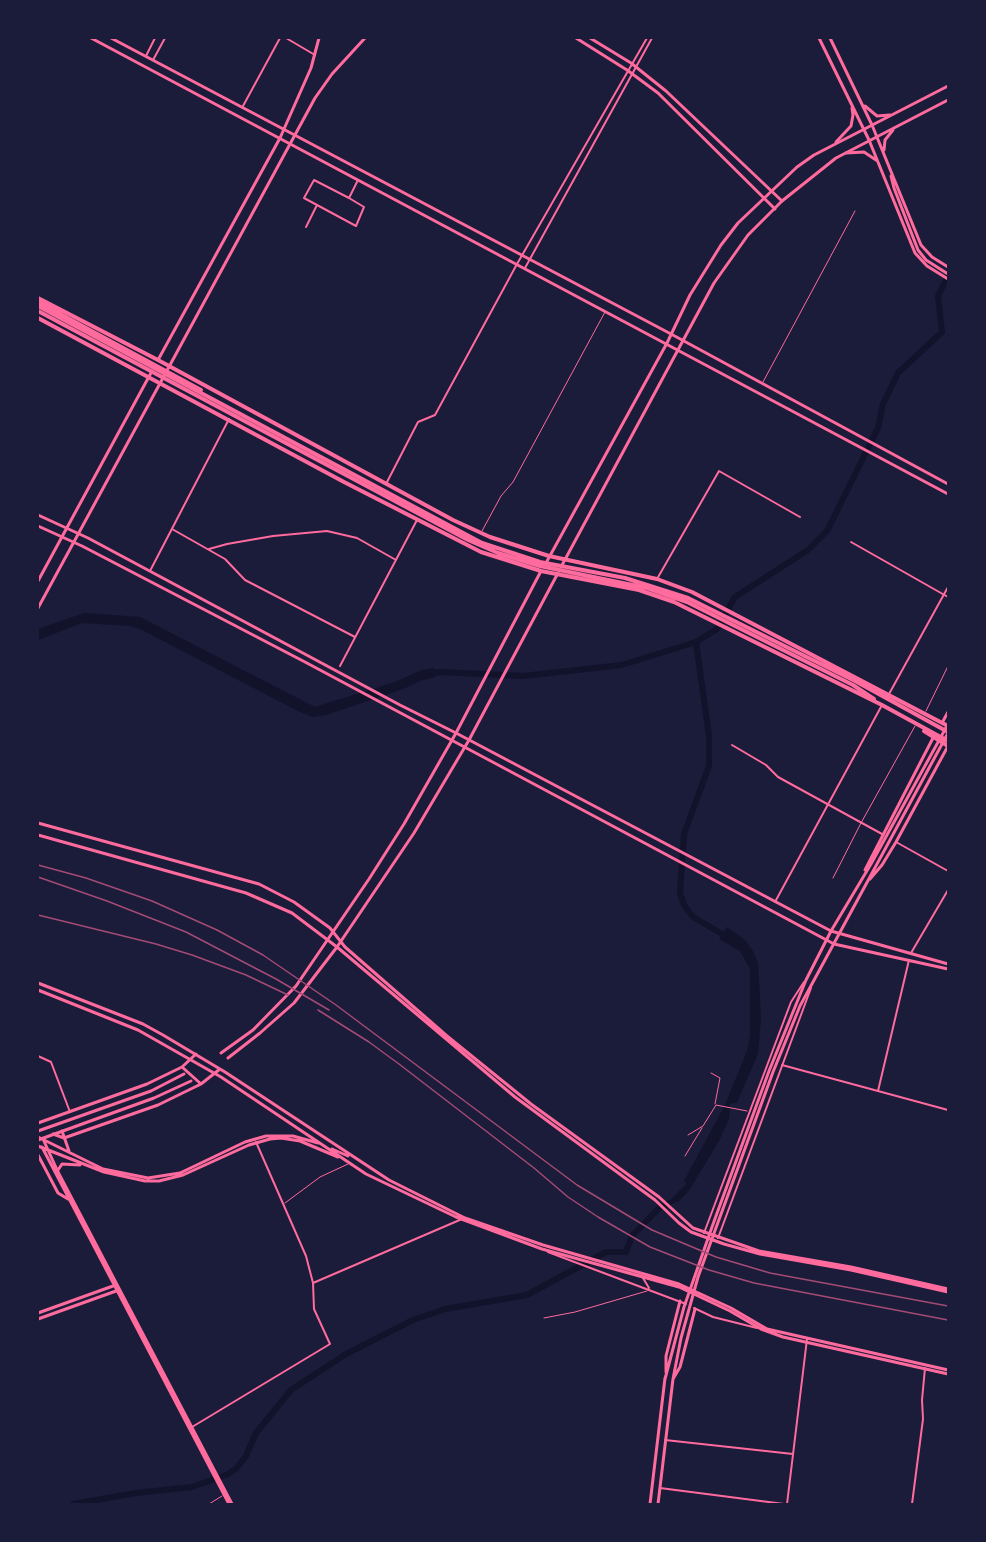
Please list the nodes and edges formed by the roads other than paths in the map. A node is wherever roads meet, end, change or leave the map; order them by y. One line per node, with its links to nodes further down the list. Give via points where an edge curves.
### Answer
1 (91, 38): 34 (main road)
2 (111, 38): 16 (main road)
3 (155, 38): 16 (street)
4 (165, 38): 17 (street)
5 (280, 38): 26 (street)
6 (286, 38): 15 (street)
7 (319, 38): 15 (main road)
8 (365, 38): 32 (main road, via 315,98)
9 (576, 38): 20 (main road)
10 (590, 38): 18 (main road)
11 (647, 38): 18 (street)
12 (652, 38): 19 (street)
13 (819, 38): 25 (main road)
14 (830, 38): 24 (main road)
15 (315, 55): 30 (main road)
16 (146, 56): 17 (main road)
17 (153, 60): 26 (main road)
18 (631, 63): 19 (main road); 20 (street)
19 (636, 66): 21 (street); 43 (main road, via 690,111)
20 (627, 70): 21 (main road); 51 (street)
21 (632, 74): 44 (main road, via 658,93); 52 (street)
22 (948, 86): 27 (main road)
23 (948, 99): 29 (main road)
24 (861, 101): 27 (main road, via 877,116); 28 (main road)
25 (851, 104): 31 (main road); 36 (main road, via 851,126)
26 (242, 107): 30 (main road)
27 (892, 115): 28 (main road)
28 (872, 125): 31 (main road); 33 (main road)
29 (896, 126): 33 (main road); 39 (main road, via 885,140)
30 (284, 129): 32 (main road); 34 (main road)
31 (864, 129): 35 (main road); 36 (main road)
32 (296, 136): 37 (main road); 51 (main road)
33 (876, 136): 35 (main road); 39 (main road)
34 (280, 138): 37 (main road); 66 (main road)
35 (869, 140): 38 (main road); 40 (main road)
36 (836, 142): 43 (main road, via 797,167)
37 (292, 144): 42 (main road); 67 (main road)
38 (844, 153): 40 (main road, via 864,152); 46 (main road)
39 (884, 155): 41 (main road)
40 (878, 163): 57 (main road, via 915,253)
41 (889, 168): 54 (main road, via 921,245); 56 (main road, via 921,254)
42 (358, 180): 45 (street); 53 (main road)
43 (771, 190): 44 (main road); 46 (main road)
44 (764, 197): 48 (main road); 62 (main road, via 721,245)
45 (349, 198): 47 (street, via 314,180 304,198); 47 (street, via 364,207 356,226)
46 (782, 201): 48 (main road)
47 (317, 205): 50 (street)
48 (775, 209): 63 (main road, via 734,253)
49 (855, 211): 69 (lane)
50 (306, 227)
51 (522, 256): 52 (main road); 53 (street)
52 (529, 259): 55 (street); 62 (main road)
53 (517, 264): 55 (main road); 72 (street, via 435,415 418,422)
54 (948, 267)
55 (525, 268): 59 (main road)
56 (948, 274)
57 (948, 279)
58 (38, 302): 66 (highway); 102 (highway, via 482,543 540,562 625,578 679,594)
59 (606, 311): 64 (main road); 81 (lane, via 513,482)
60 (38, 312): 102 (highway, via 483,547 540,566 647,588 687,602)
61 (38, 318): 68 (highway)
62 (671, 334): 63 (main road); 64 (main road)
63 (683, 340): 65 (main road); 69 (main road)
64 (666, 343): 65 (main road); 87 (main road)
65 (679, 349): 74 (main road); 88 (main road)
66 (158, 360): 67 (highway); 68 (main road)
67 (170, 367): 70 (main road); 72 (highway)
68 (148, 378): 70 (highway); 79 (main road)
69 (762, 383): 73 (main road)
70 (160, 384): 71 (highway); 82 (main road)
71 (229, 419): 77 (highway); 80 (street)
72 (386, 484): 81 (highway)
73 (948, 484)
74 (948, 494)
75 (38, 515): 79 (main road)
76 (800, 517): 93 (street, via 718,471)
77 (417, 520): 89 (street); 91 (highway, via 481,552)
78 (38, 526): 83 (main road)
79 (66, 528): 82 (main road); 83 (main road)
80 (172, 529): 86 (street); 90 (street)
81 (481, 532): 87 (highway)
82 (78, 533): 84 (main road); 90 (main road)
83 (62, 537): 84 (main road); 94 (main road)
84 (74, 542): 98 (main road); 114 (main road)
85 (851, 542): 96 (street)
86 (209, 550): 89 (street, via 273,536 327,531 357,538); 99 (street, via 225,559 245,580)
87 (549, 556): 88 (highway); 91 (main road)
88 (564, 559): 92 (main road); 93 (highway)
89 (396, 560): 99 (street)
90 (150, 571): 110 (main road)
91 (541, 571): 92 (highway); 110 (main road)
92 (558, 574): 104 (highway, via 639,590 674,602); 113 (main road)
93 (657, 579): 103 (highway, via 692,592 865,681)
94 (38, 581)
95 (948, 587): 96 (street)
96 (944, 595): 97 (street); 103 (street)
97 (948, 597)
98 (38, 608)
99 (355, 637): 100 (street)
100 (340, 666)
101 (948, 666): 105 (lane)
102 (854, 683): 103 (highway); 104 (highway)
103 (886, 696): 107 (highway); 111 (highway)
104 (882, 705): 108 (highway); 118 (street)
105 (925, 712)
106 (948, 712): 107 (main road)
107 (942, 723): 109 (highway)
108 (916, 724): 112 (highway); 115 (highway); 120 (lane)
109 (948, 725): 124 (main road)
110 (456, 733): 113 (main road); 114 (main road)
111 (948, 733): 124 (main road)
112 (933, 738): 115 (highway); 121 (main road)
113 (469, 740): 117 (main road); 130 (main road)
114 (451, 741): 117 (main road); 131 (main road, via 404,824)
115 (948, 744): 123 (main road)
116 (732, 746): 118 (street)
117 (464, 748): 135 (main road); 136 (main road, via 414,833)
118 (828, 805): 120 (street); 130 (street)
119 (38, 823): 131 (main road, via 259,884 294,902)
120 (861, 823): 121 (street); 126 (lane)
121 (882, 834): 127 (main road)
122 (38, 835): 134 (main road, via 246,893 292,913)
123 (896, 842): 125 (street); 128 (main road)
124 (873, 865): 127 (main road); 128 (main road)
125 (948, 871)
126 (833, 878)
127 (860, 881): 132 (main road)
128 (865, 885): 133 (main road)
129 (948, 890): 139 (street)
130 (775, 902): 132 (main road)
131 (333, 931): 134 (main road); 136 (main road)
132 (831, 931): 133 (main road); 135 (main road)
133 (838, 934): 137 (main road); 139 (main road)
134 (327, 939): 138 (main road); 147 (main road, via 296,986 253,1030)
135 (826, 940): 137 (main road); 143 (main road)
136 (342, 941): 138 (main road); 184 (main road, via 447,1036)
137 (834, 944): 140 (main road); 144 (main road)
138 (338, 948): 150 (main road, via 294,1002); 184 (main road, via 515,1097)
139 (911, 953): 141 (main road)
140 (909, 960): 142 (main road); 160 (street)
141 (948, 964)
142 (948, 969)
143 (806, 980): 164 (street, via 791,1002); 209 (main road, via 712,1227)
144 (813, 982): 152 (street); 210 (main road, via 773,1072 699,1278)
145 (38, 983): 148 (main road, via 142,1024)
146 (38, 990): 151 (main road, via 138,1030)
147 (221, 1053)
148 (196, 1054): 151 (main road); 154 (main road)
149 (38, 1056): 163 (street, via 51,1062)
150 (228, 1058)
151 (191, 1059): 153 (main road); 155 (main road)
152 (782, 1065): 160 (street); 189 (street)
153 (182, 1067): 159 (main road); 163 (main road)
154 (220, 1069): 155 (main road); 180 (main road)
155 (214, 1073): 159 (main road); 175 (main road)
156 (711, 1073): 161 (lane, via 720,1078)
157 (184, 1074): 167 (main road, via 151,1091)
158 (191, 1080): 168 (main road, via 154,1098)
159 (201, 1084): 171 (main road, via 158,1105)
160 (878, 1091): 162 (street)
161 (716, 1105): 164 (lane); 166 (lane)
162 (948, 1110)
163 (70, 1112): 165 (main road)
164 (749, 1112): 188 (street)
165 (38, 1123)
166 (703, 1126): 170 (lane); 179 (lane)
167 (38, 1131)
168 (62, 1131): 169 (main road); 171 (main road)
169 (53, 1134): 171 (main road); 173 (main road)
170 (688, 1135)
171 (64, 1138): 177 (main road)
172 (38, 1139): 173 (main road)
173 (43, 1139): 176 (main road); 177 (main road)
174 (256, 1142): 181 (main road, via 294,1140); 182 (main road, via 189,1173 159,1181 125,1178); 194 (street, via 306,1256)
175 (323, 1145): 180 (main road); 181 (main road); 182 (main road, via 293,1136 266,1136 180,1173 155,1178)
176 (42, 1147): 182 (main road); 183 (main road); 185 (main road)
177 (69, 1151): 182 (main road)
178 (38, 1155): 185 (main road, via 58,1193)
179 (685, 1156)
180 (357, 1160): 191 (main road, via 465,1218)
181 (350, 1163): 186 (lane, via 320,1177); 187 (main road)
182 (88, 1165): 183 (main road, via 62,1164)
183 (58, 1172): 211 (main road)
184 (657, 1198): 188 (main road); 197 (main road, via 679,1223 702,1236 760,1254)
185 (69, 1201): 195 (main road)
186 (284, 1204)
187 (462, 1219): 190 (main road); 194 (street)
188 (704, 1233): 189 (main road)
189 (718, 1238): 197 (main road, via 759,1251)
190 (537, 1248): 191 (main road); 196 (street)
191 (581, 1258): 192 (main road)
192 (599, 1263): 193 (main road); 205 (main road, via 680,1284)
193 (641, 1275): 196 (street); 204 (main road, via 699,1295)
194 (313, 1283): 211 (street, via 314,1309 330,1344)
195 (114, 1286): 198 (main road); 201 (main road)
196 (650, 1290): 199 (street); 202 (lane)
197 (948, 1290)
198 (116, 1291): 203 (main road); 213 (main road)
199 (680, 1301): 200 (street); 209 (main road, via 666,1356)
200 (695, 1309): 204 (street); 210 (main road, via 680,1367)
201 (38, 1313)
202 (544, 1318)
203 (38, 1319)
204 (759, 1328): 205 (street); 206 (main road)
205 (767, 1329): 206 (main road)
206 (807, 1341): 207 (main road); 214 (street)
207 (926, 1367): 208 (main road); 223 (street)
208 (948, 1372)
209 (665, 1378): 220 (main road)
210 (673, 1379): 212 (main road)
211 (192, 1427): 213 (main road)
212 (665, 1440): 214 (street); 215 (main road)
213 (203, 1451): 216 (main road)
214 (793, 1454): 222 (street)
215 (660, 1488): 221 (main road); 222 (street)
216 (223, 1490): 217 (main road); 219 (main road)
217 (224, 1495): 218 (lane); 219 (main road)
218 (209, 1504)
219 (230, 1504)
220 (650, 1504)
221 (658, 1504)
222 (786, 1504)
223 (912, 1504)

